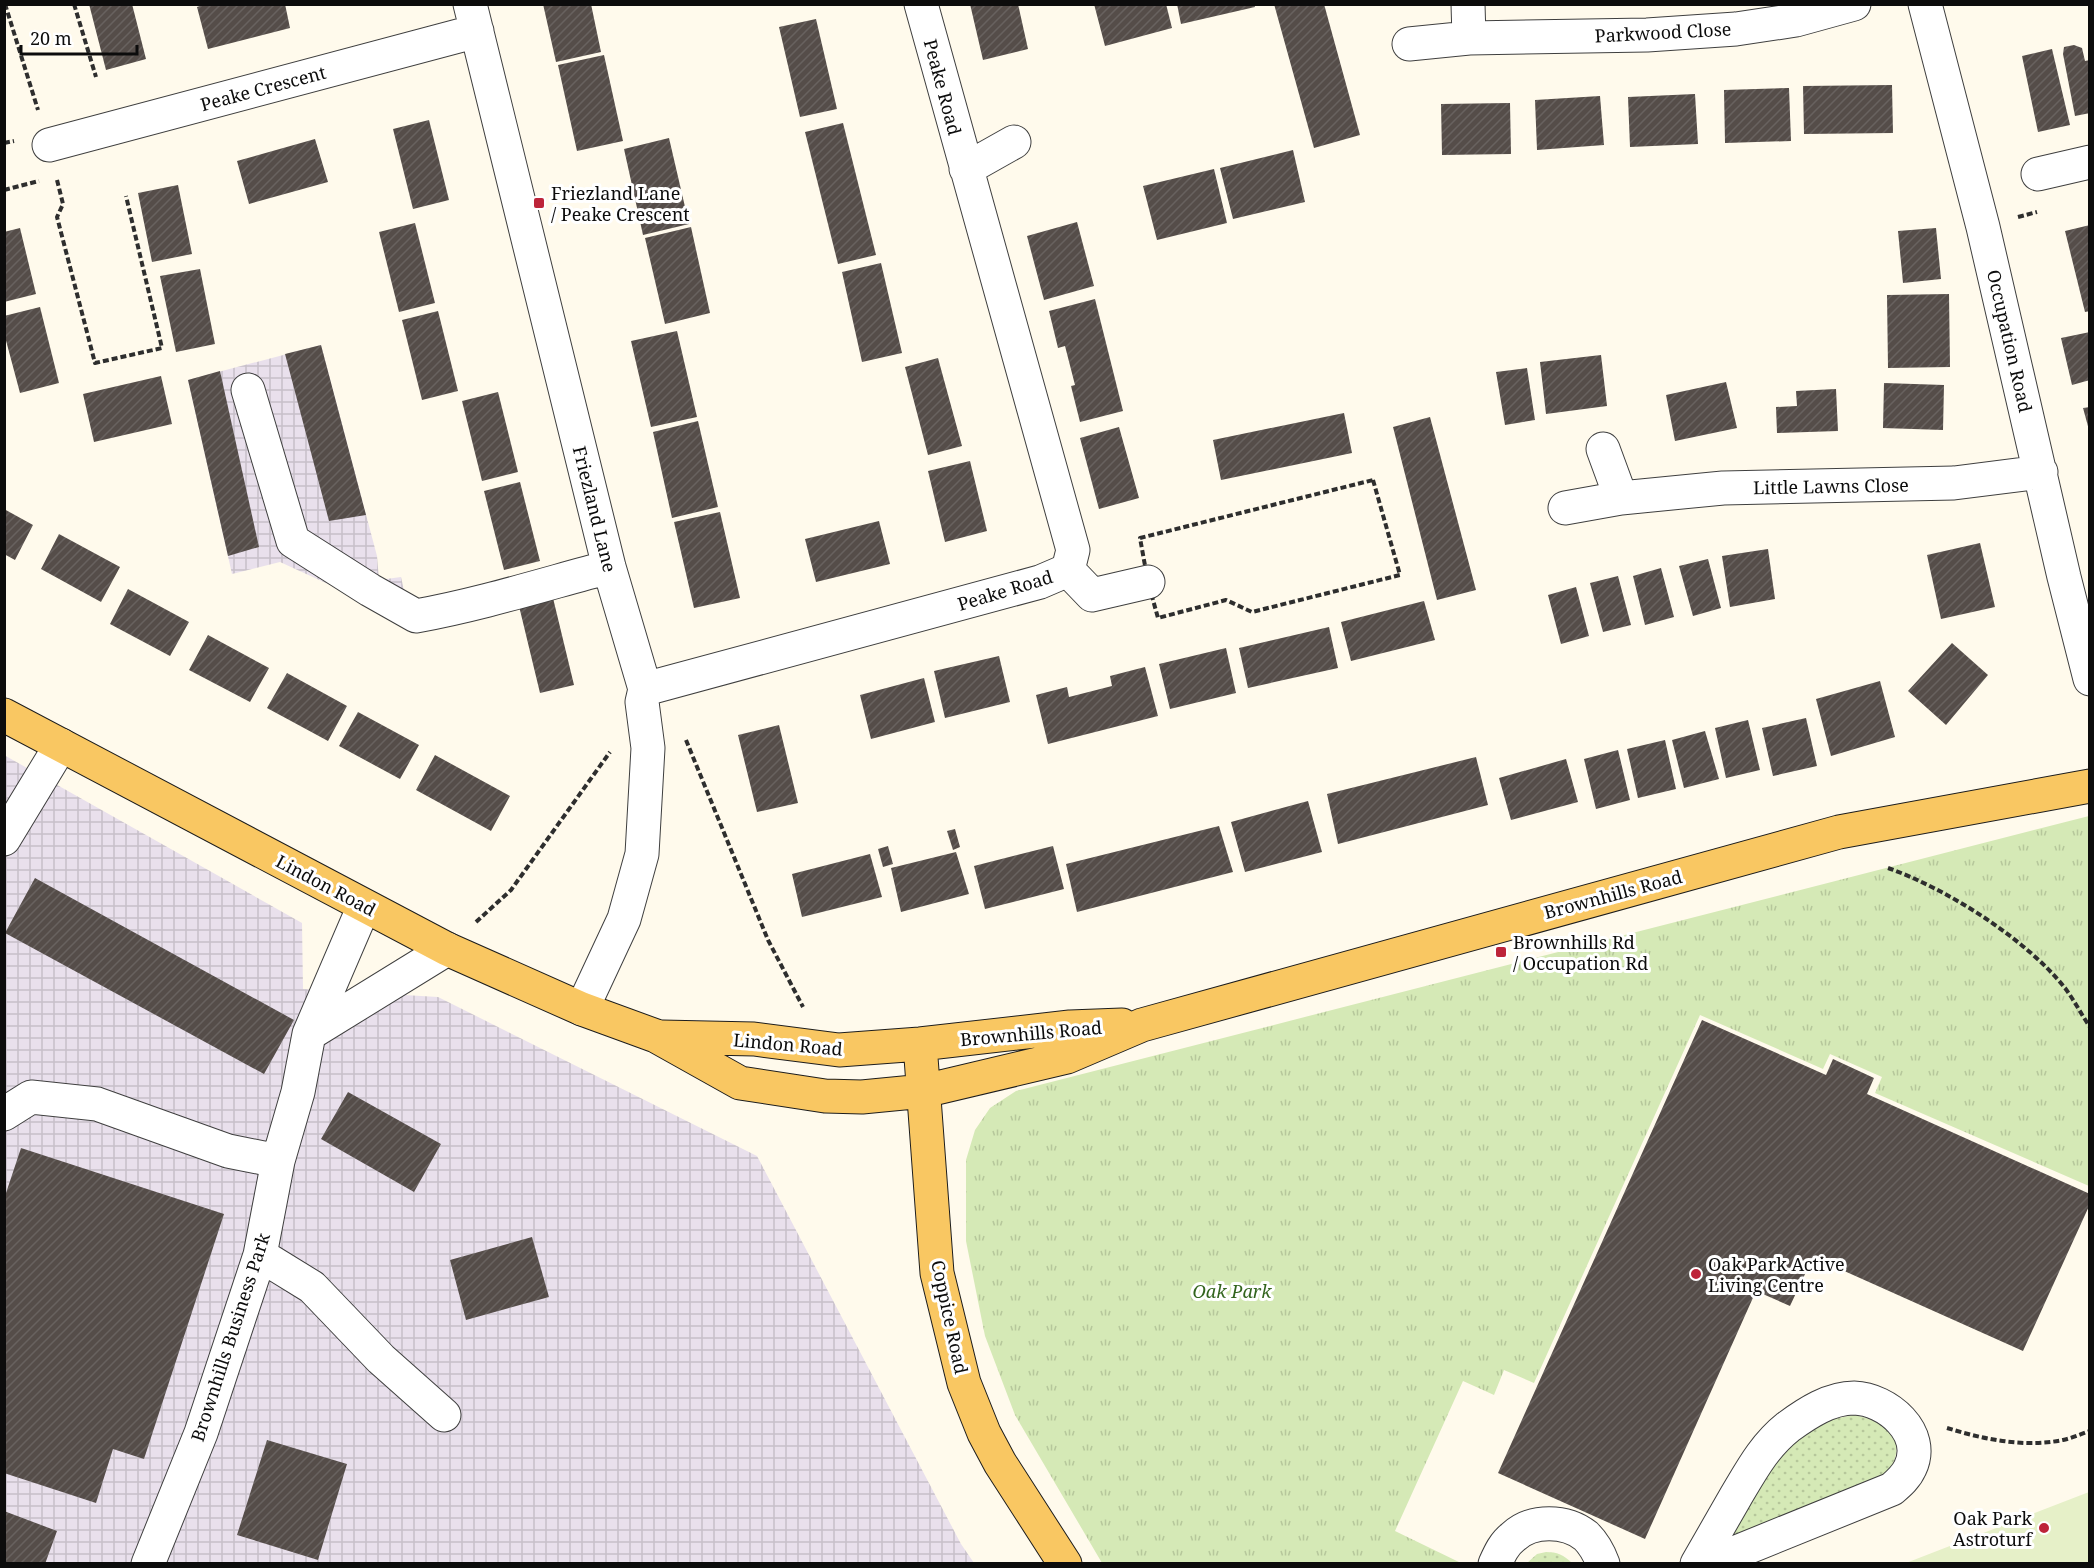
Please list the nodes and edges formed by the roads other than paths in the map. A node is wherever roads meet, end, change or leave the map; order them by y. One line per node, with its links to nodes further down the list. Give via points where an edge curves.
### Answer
1 (921, 4): 11 (street, Peake Road)
2 (1468, 4): 6 (street)
3 (1854, 4): 6 (street, Parkwood Close, via 1796,20 1736,29)
4 (1925, 4): 15 (street, Occupation Road)
5 (473, 18): 9 (street, Peake Crescent); 18 (street, Friezland Lane)
6 (1469, 38): 7 (street, Parkwood Close)
7 (1409, 44)
8 (1014, 142): 11 (street)
9 (53, 161)
10 (2090, 162): 12 (street)
11 (966, 170): 19 (street, Peake Road, via 1073,550)
12 (2038, 174)
13 (248, 390): 18 (street, via 293,541 416,616 469,606)
14 (1603, 449): 16 (street)
15 (2041, 472): 16 (street, Little Lawns Close, via 1954,483 1722,488); 20 (street, Occupation Road)
16 (1622, 498): 17 (street, Little Lawns Close)
17 (1565, 508)
18 (609, 567): 23 (street, Friezland Lane)
19 (1068, 570): 21 (street, via 1092,595); 23 (street, Peake Road, via 1040,582)
20 (2077, 573): 22 (street, Occupation Road)
21 (1148, 582)
22 (2090, 679)
23 (645, 689): 30 (street, Friezland Lane, via 642,702 648,748 642,854 624,919)
24 (4, 715): 25 (main road, Lindon Road)
25 (61, 745): 27 (street); 28 (main road, Lindon Road)
26 (2090, 786): 31 (main road, Brownhills Road, via 1839,832)
27 (4, 839)
28 (364, 906): 29 (main road, Lindon Road); 32 (street, Brownhills Business Park)
29 (447, 949): 30 (main road, Lindon Road); 32 (street)
30 (582, 1010): 33 (main road, Lindon Road)
31 (1142, 1024): 34 (main road, Brownhills Road, via 1070,1027); 35 (main road, Brownhills Road, via 1066,1057)
32 (309, 1034): 37 (street, Brownhills Business Park, via 298,1092)
33 (656, 1036): 34 (main road, Lindon Road, via 754,1039 839,1050); 35 (main road, Lindon Road, via 740,1083 818,1096 862,1097)
34 (920, 1044): 35 (main road, Coppice Road)
35 (924, 1091): 41 (main road, Coppice Road, via 937,1273 964,1383 999,1463)
36 (4, 1114): 37 (street, via 31,1097 97,1104 228,1151)
37 (278, 1161): 38 (street, Brownhills Business Park)
38 (260, 1255): 39 (street, via 312,1287 381,1359); 40 (street, Brownhills Business Park, via 201,1433)
39 (444, 1415)
40 (148, 1563)
41 (1065, 1563)
42 (1495, 1563): 43 (street, via 1514,1535 1532,1526 1551,1523 1586,1536)
43 (1603, 1563)
44 (1696, 1563): 45 (street, via 1761,1455 1788,1428 1832,1402 1853,1398 1872,1400 1901,1419 1911,1435 1914,1451 1910,1467 1892,1489)
45 (1707, 1563)

